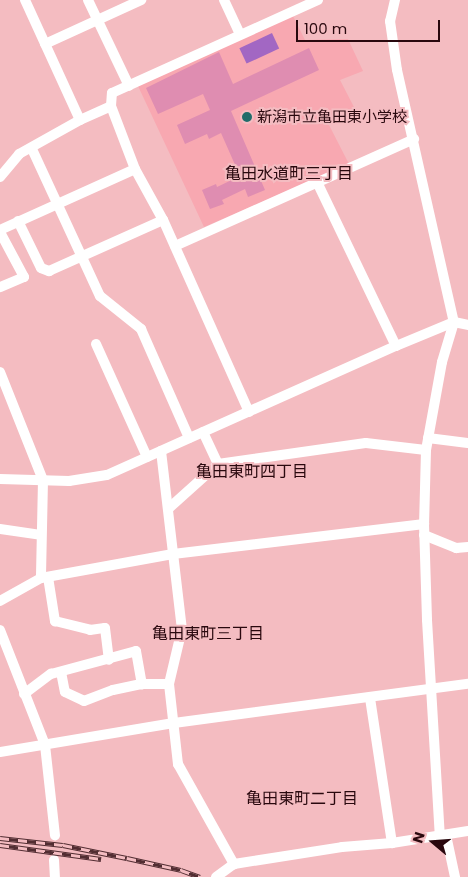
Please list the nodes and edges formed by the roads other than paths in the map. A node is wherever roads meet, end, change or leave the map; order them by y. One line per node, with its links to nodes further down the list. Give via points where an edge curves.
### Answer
1 (25, 0): 9 (street)
2 (88, 0): 7 (street)
3 (141, 0): 7 (street)
4 (224, 0): 8 (street)
5 (318, 0): 8 (street)
6 (395, 0): 13 (street, via 390,21 392,42)
7 (98, 20): 9 (street); 10 (street)
8 (240, 36): 10 (street)
9 (45, 44): 12 (street)
10 (129, 86): 11 (street, via 112,94)
11 (111, 106): 12 (street); 15 (street)
12 (80, 120): 14 (street)
13 (414, 139): 17 (street); 25 (street)
14 (32, 148): 16 (street, via 20,154); 18 (street)
15 (135, 169): 18 (street); 19 (street)
16 (0, 177)
17 (317, 182): 22 (street); 28 (street)
18 (57, 203): 20 (street); 23 (street)
19 (163, 220): 22 (street); 23 (street)
20 (18, 221): 21 (street); 23 (street, via 41,268 49,272)
21 (0, 231): 24 (street, via 24,277)
22 (175, 246): 30 (street)
23 (81, 256): 32 (street, via 100,296 141,329)
24 (0, 287)
25 (454, 322): 26 (street); 28 (street); 33 (street, via 442,362)
26 (468, 325)
27 (96, 344): 37 (street)
28 (396, 346): 30 (street)
29 (0, 372): 40 (street)
30 (249, 412): 31 (street)
31 (203, 432): 32 (street); 38 (street)
32 (189, 438): 36 (street)
33 (428, 438): 34 (street); 35 (street)
34 (468, 443)
35 (426, 450): 38 (street, via 366,444); 42 (street)
36 (161, 451): 37 (street); 41 (street)
37 (146, 457): 40 (street, via 107,475)
38 (218, 464): 41 (street)
39 (0, 479): 40 (street)
40 (43, 480): 44 (street)
41 (168, 509): 47 (street)
42 (424, 524): 45 (street); 47 (street)
43 (0, 529): 44 (street)
44 (41, 535): 48 (street)
45 (424, 535): 46 (street, via 456,548); 56 (street)
46 (468, 547)
47 (173, 554): 48 (street); 54 (street, via 182,628)
48 (44, 578): 49 (street); 51 (street, via 55,621 90,630 105,628)
49 (0, 601)
50 (0, 630): 57 (street)
51 (109, 660): 52 (street); 53 (street, via 136,651)
52 (61, 672): 53 (street, via 65,692 84,701); 57 (street, via 51,674)
53 (142, 684): 54 (street)
54 (169, 684): 59 (street)
55 (468, 684): 56 (street)
56 (431, 690): 58 (street); 64 (street)
57 (24, 694): 60 (street)
58 (370, 698): 59 (street); 65 (street)
59 (174, 724): 60 (street); 67 (street, via 178,764)
60 (44, 745): 61 (street); 63 (street)
61 (0, 752)
62 (468, 831): 64 (street)
63 (55, 834)
64 (443, 836): 65 (street); 70 (street)
65 (392, 843): 67 (street, via 342,847)
66 (54, 860): 68 (street)
67 (234, 864): 69 (street)
68 (55, 877)
69 (216, 877)
70 (455, 877)

